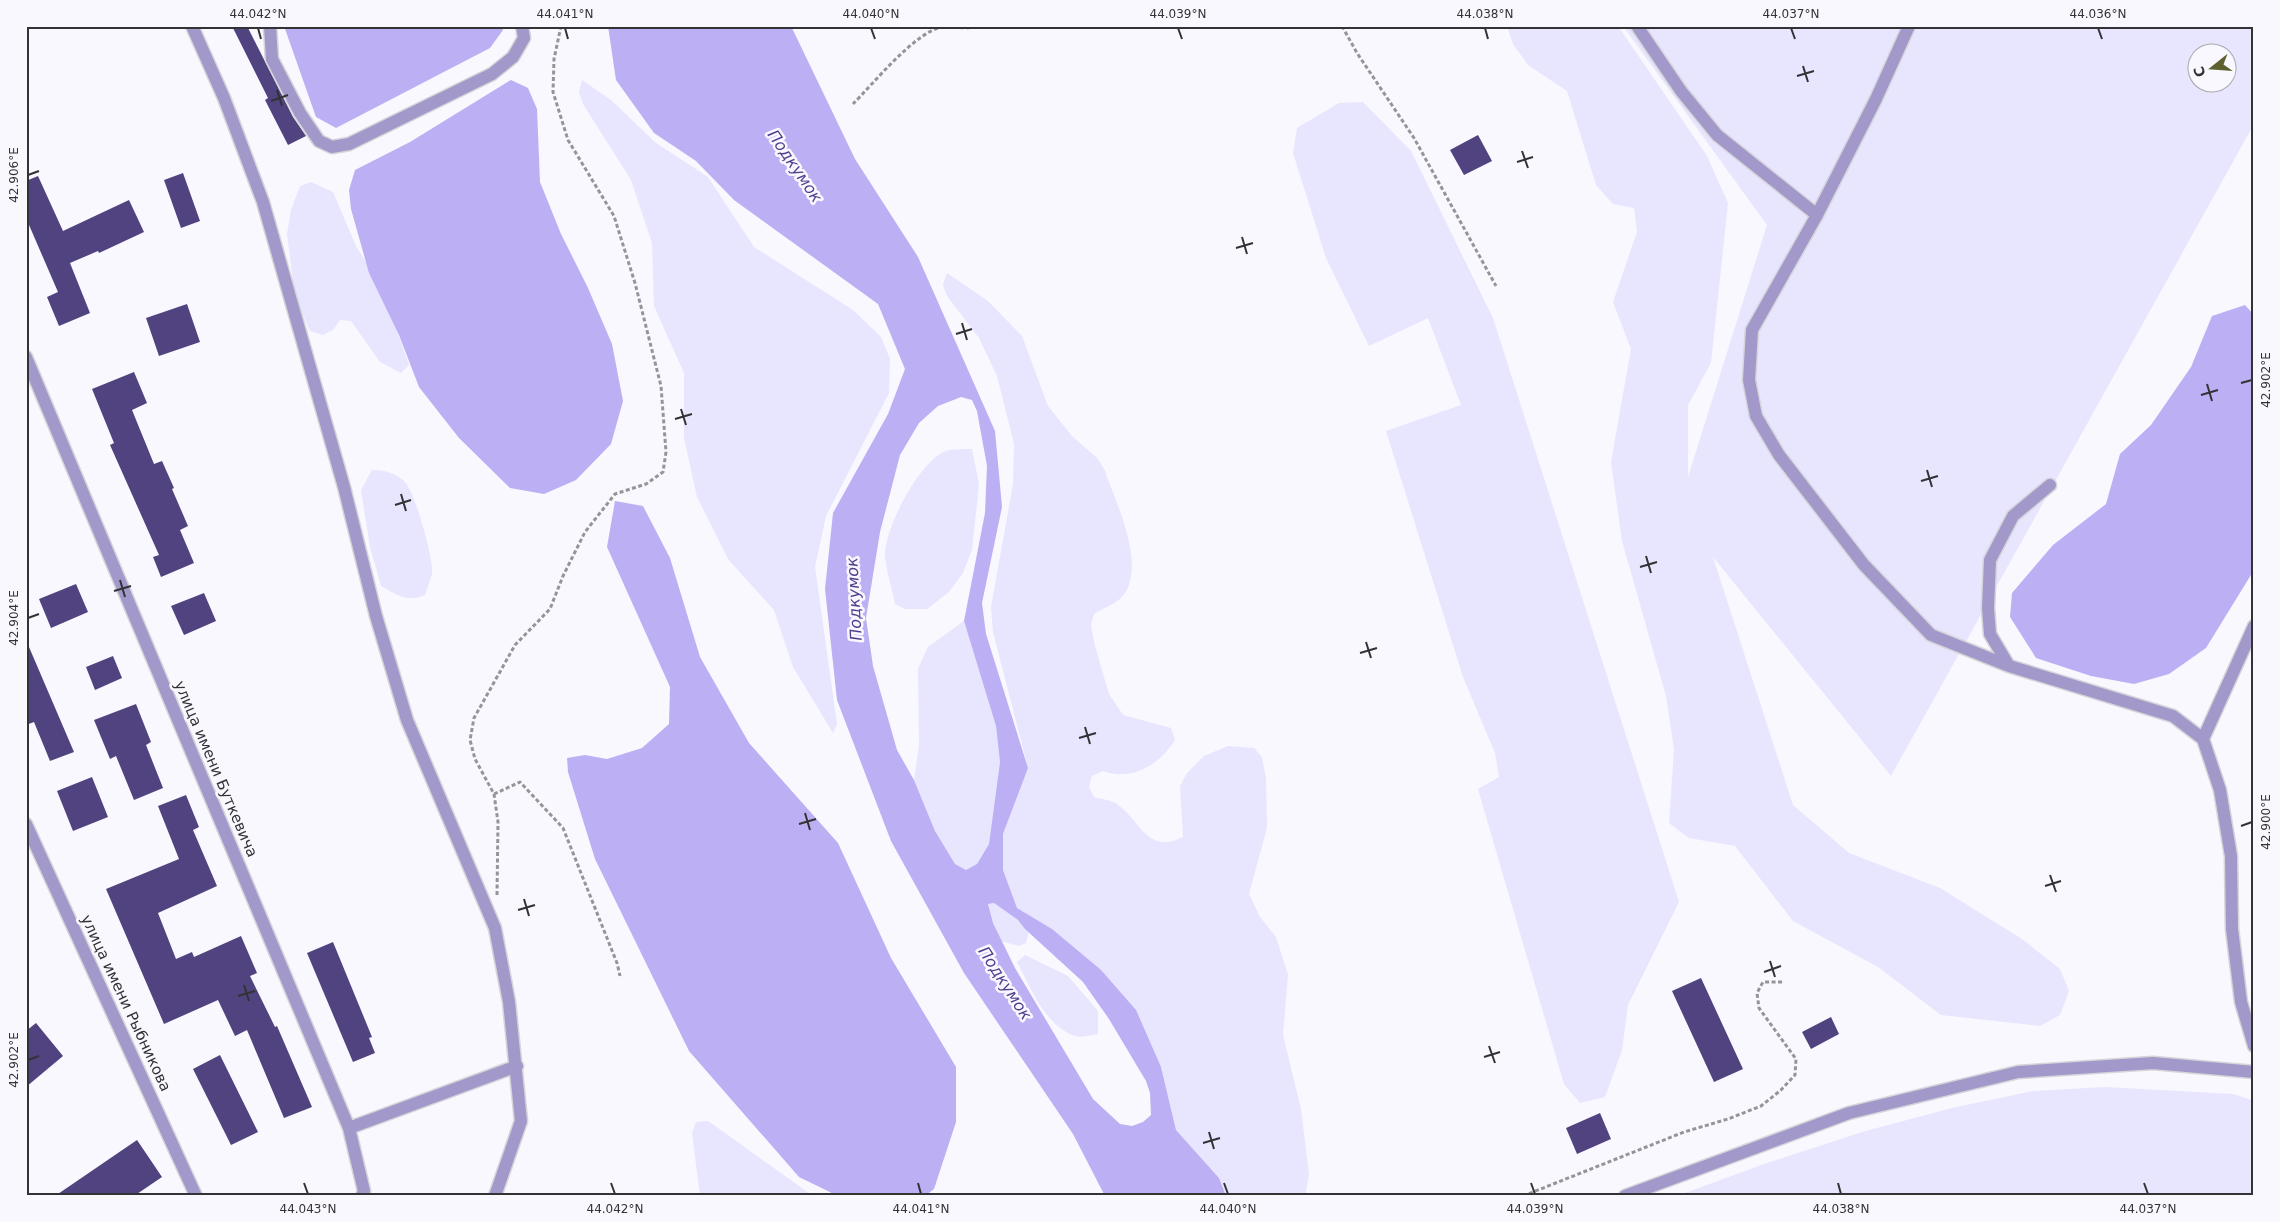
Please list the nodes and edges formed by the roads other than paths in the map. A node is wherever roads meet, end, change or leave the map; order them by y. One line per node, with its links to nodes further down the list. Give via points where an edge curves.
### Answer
1 (192, 26): 14 (street, via 224,98 263,202 407,720 495,928)
2 (270, 26): 3 (street, via 272,59 276,67 319,141 332,147 349,144 492,74 514,57 524,38)
3 (522, 26)
4 (1636, 26): 6 (street, via 1681,91 1717,135)
5 (1909, 26): 6 (street)
6 (1817, 215): 10 (street, via 1752,330 1749,380 1756,416 1778,455 1864,565 1931,636)
7 (26, 357): 16 (street, улица имени Буткевича)
8 (2050, 486): 10 (street, via 2013,516 1990,560 1990,634)
9 (2254, 626): 11 (street)
10 (2009, 666): 11 (street, via 2173,716)
11 (2203, 739): 13 (street, via 2220,790 2231,856 2232,929 2241,1002)
12 (26, 824): 17 (street, улица имени Рыбникова)
13 (2254, 1046)
14 (517, 1066): 16 (street); 19 (street, via 521,1121)
15 (2254, 1072): 20 (street, via 2153,1063 2018,1072 1849,1113)
16 (349, 1128): 18 (street, улица имени Буткевича, via 364,1191)
17 (196, 1196)
18 (362, 1196)
19 (495, 1196)
20 (1625, 1196)

